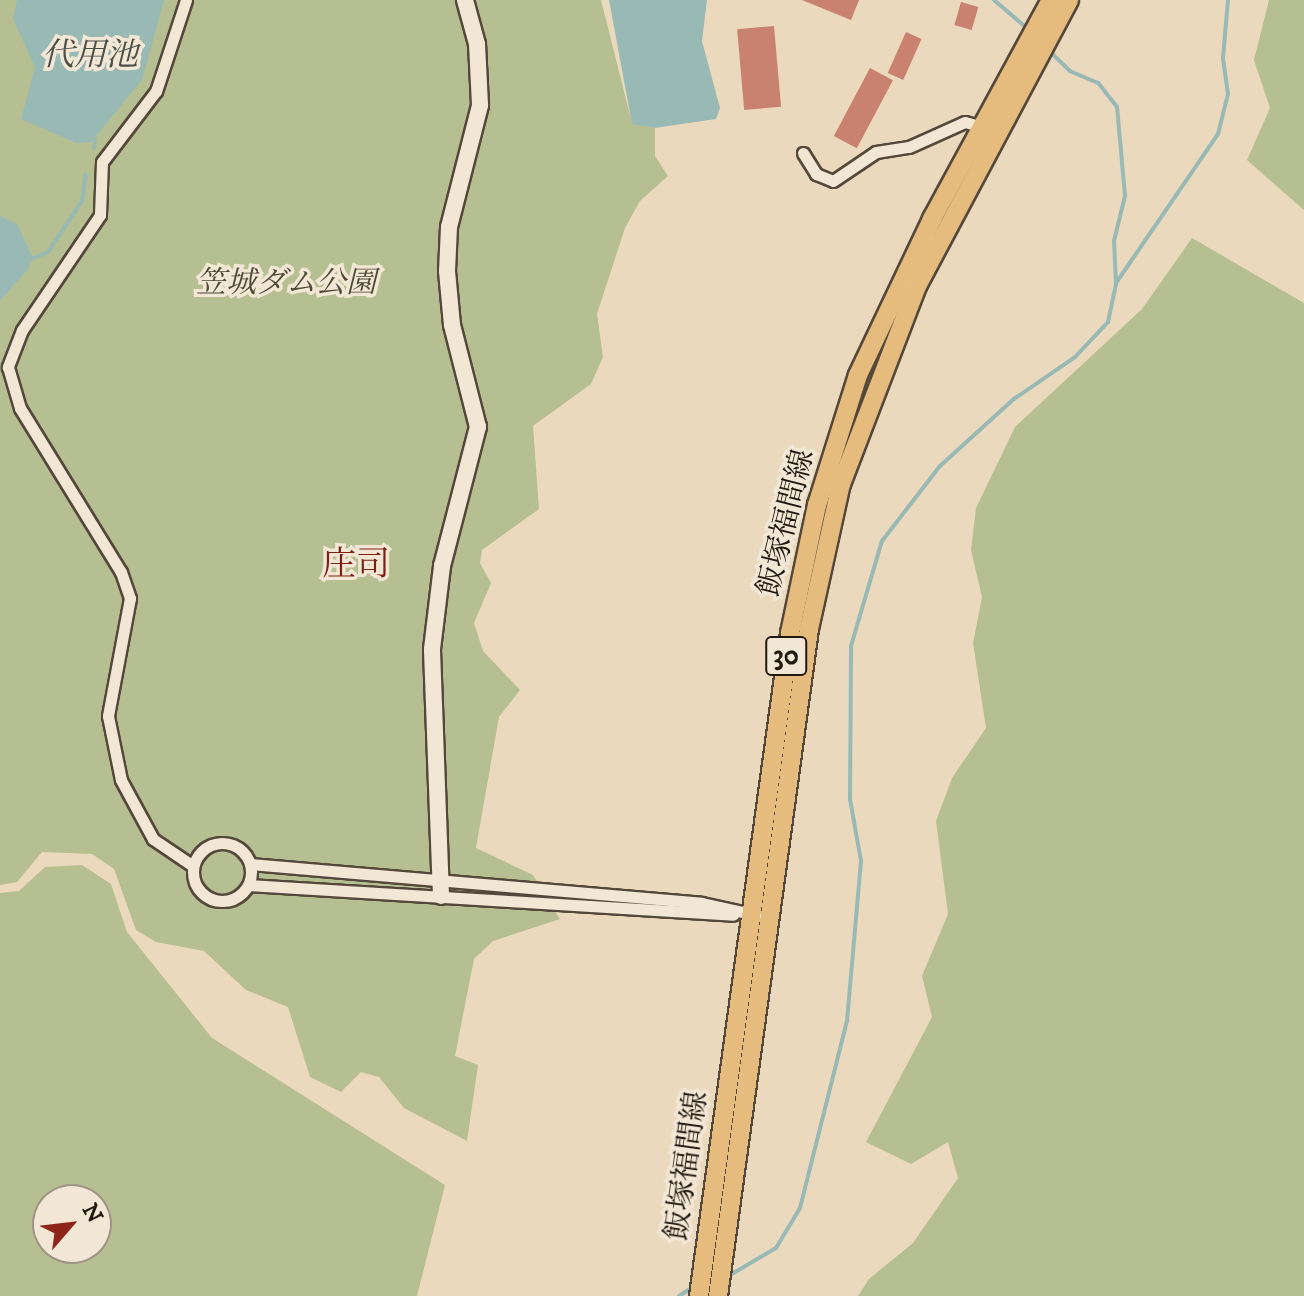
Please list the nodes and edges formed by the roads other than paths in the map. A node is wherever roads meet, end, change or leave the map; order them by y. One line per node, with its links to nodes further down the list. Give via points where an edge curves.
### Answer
1 (186, 0): 9 (street, via 156,91 102,162 100,215 39,300 8,367 20,408 121,572 130,598 108,716 121,780 153,839)
2 (465, 0): 11 (street, via 477,44 480,105 449,227 447,271 452,325 478,427 442,566 432,649)
3 (1051, 0): 5 (main road, 飯塚福間線 / 30)
4 (1069, 0): 5 (main road, 飯塚福間線 / 30)
5 (1047, 23): 6 (main road, 飯塚福間線 / 30)
6 (989, 130): 7 (street, via 965,122 909,147 876,152 833,181 816,174); 12 (main road, 飯塚福間線 / 30, via 858,375 817,505 790,633); 13 (main road, 飯塚福間線 / 30, via 899,327 841,484 809,629)
7 (803, 153)
8 (250, 864): 9 (street, via 238,848 223,843 207,847); 10 (street); 11 (street)
9 (193, 866): 10 (street, via 195,885 208,898 235,898)
10 (248, 885): 11 (street)
11 (441, 889): 12 (street, via 701,903)
12 (750, 914): 13 (street); 14 (main road, 飯塚福間線 / 30)
13 (769, 916): 15 (main road, 飯塚福間線 / 30)
14 (699, 1296)
15 (718, 1296)

